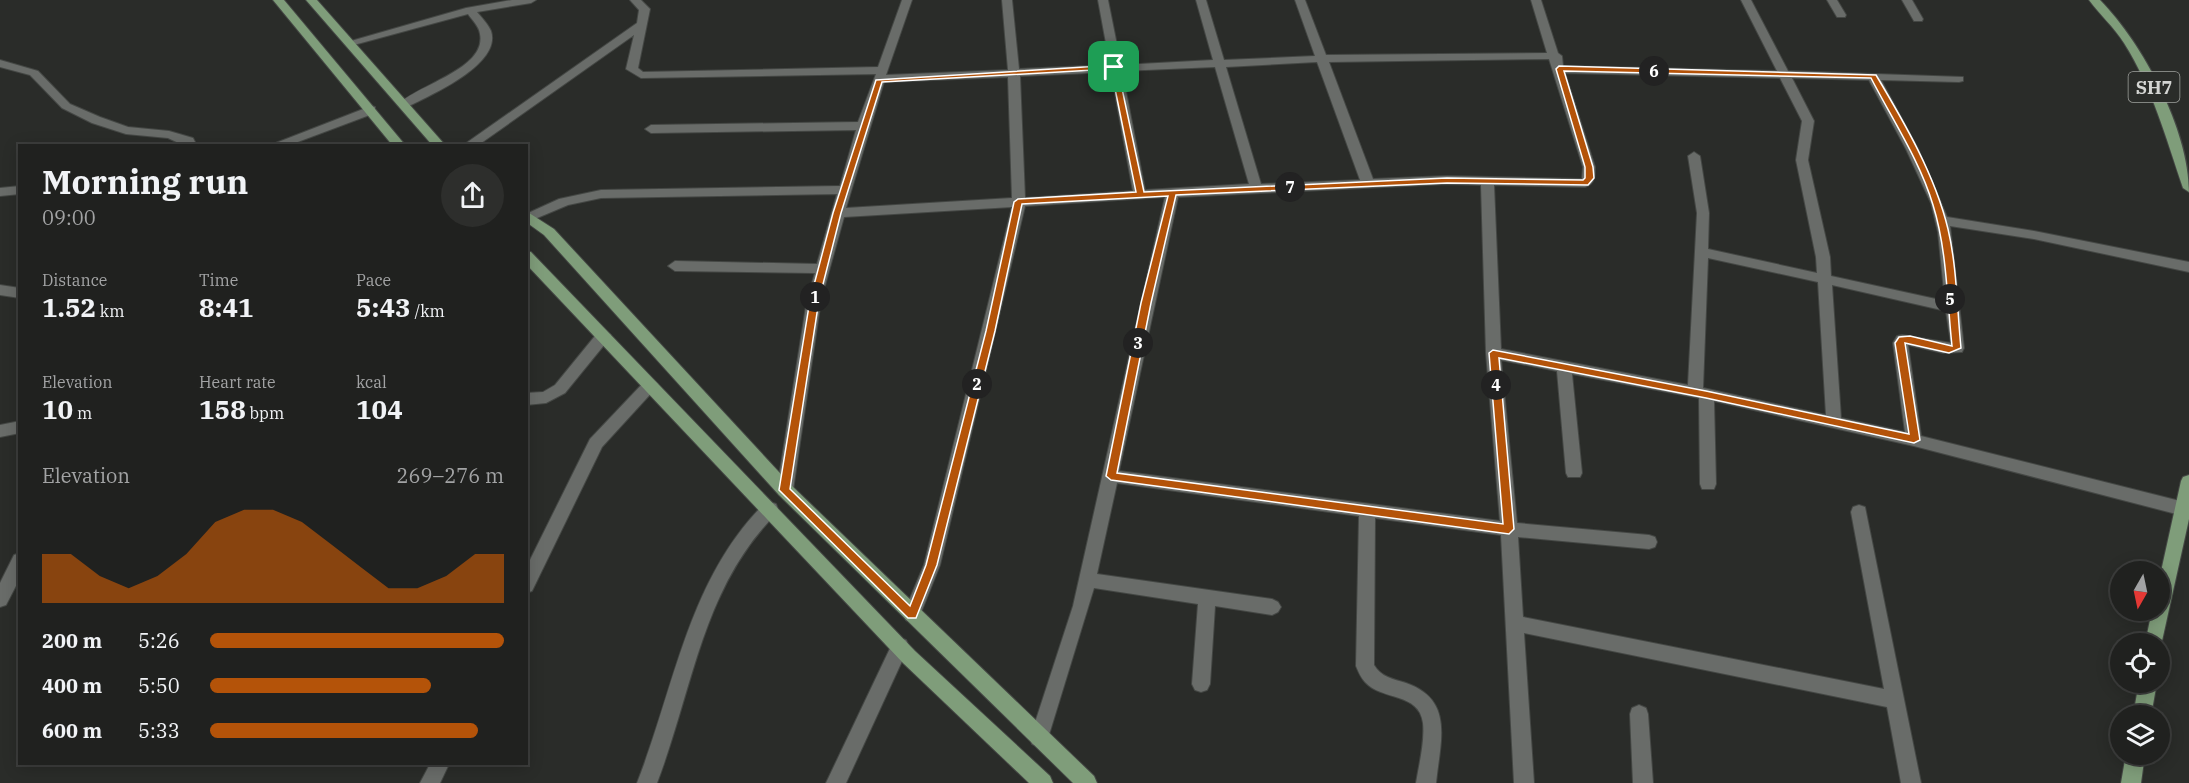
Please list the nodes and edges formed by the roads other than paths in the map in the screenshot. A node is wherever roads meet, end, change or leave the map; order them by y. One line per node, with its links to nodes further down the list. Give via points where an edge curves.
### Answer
1 (278, 0): 31 (main road)
2 (311, 0): 19 (main road)
3 (531, 0): 15 (street)
4 (634, 0): 18 (street, via 645,9)
5 (907, 0): 27 (street)
6 (1007, 0): 25 (street)
7 (1103, 0): 24 (street)
8 (1201, 0): 22 (street)
9 (1300, 0): 20 (street)
10 (1536, 0): 21 (street)
11 (1746, 0): 26 (street)
12 (1832, 0): 16 (street)
13 (1907, 0): 17 (street)
14 (2094, 0): 43 (main road, SH7, via 2121,32 2155,89)
15 (470, 10): 19 (street); 30 (street, via 486,33 485,46 477,60)
16 (1841, 15)
17 (1918, 19)
18 (642, 24): 27 (street, via 632,69 640,75); 38 (street)
19 (350, 43): 30 (main road)
20 (1323, 58): 21 (street); 22 (street); 41 (street)
21 (1558, 62): 26 (street); 40 (street, via 1590,178 1574,184)
22 (1218, 63): 24 (street); 42 (street)
23 (1, 64): 34 (street, via 34,73 66,106 96,120 126,130 169,135)
24 (1114, 67): 25 (street); 48 (street)
25 (1014, 72): 27 (street); 49 (street)
26 (1783, 73): 28 (street); 58 (street, via 1808,121 1802,160)
27 (881, 75): 32 (street)
28 (1873, 76): 29 (street); 52 (street, via 1912,149)
29 (1959, 79)
30 (405, 104): 37 (main road)
31 (371, 110): 35 (street); 36 (main road)
32 (863, 126): 33 (street); 45 (street)
33 (651, 129)
34 (190, 144)
35 (279, 144)
36 (398, 144)
37 (438, 144)
38 (471, 144)
39 (1694, 156): 53 (street, via 1703,213)
40 (1487, 180): 41 (street); 63 (street)
41 (1368, 184): 42 (street)
42 (1256, 188): 47 (street)
43 (2189, 188)
44 (18, 189): 46 (street)
45 (844, 190): 50 (street); 51 (street, via 601,194 564,202)
46 (0, 192)
47 (1172, 193): 48 (street); 73 (street)
48 (1140, 195): 49 (street)
49 (1018, 202): 50 (street); 89 (street, via 932,565)
50 (837, 213): 57 (street)
51 (528, 216): 76 (main road, via 549,232)
52 (1942, 220): 56 (street); 61 (street)
53 (1701, 252): 58 (street); 66 (street)
54 (528, 257): 62 (main road)
55 (675, 266): 57 (street)
56 (2189, 267)
57 (822, 269): 76 (street, via 803,360)
58 (1825, 279): 61 (street); 68 (street)
59 (0, 290): 60 (street)
60 (18, 293)
61 (1952, 307): 71 (street, via 1957,348 1949,350 1910,339 1900,343)
62 (604, 335): 65 (main road); 67 (street, via 557,394)
63 (1493, 353): 64 (street); 81 (street)
64 (1564, 367): 66 (street); 72 (street)
65 (651, 384): 77 (main road); 85 (street, via 596,443)
66 (1700, 393): 68 (street); 75 (street)
67 (528, 399)
68 (1834, 422): 71 (street)
69 (18, 427): 70 (street)
70 (0, 431)
71 (1914, 440): 78 (street)
72 (1574, 473)
73 (1111, 476): 79 (street); 84 (street)
74 (2189, 481): 78 (main road)
75 (1708, 484)
76 (784, 490): 89 (main road)
77 (770, 509): 92 (main road); 100 (street, via 741,540 722,573)
78 (2184, 509): 91 (main road)
79 (1367, 510): 81 (street); 104 (street, via 1365,666 1369,678 1409,691 1421,698 1429,710 1432,722)
80 (1858, 512): 94 (street)
81 (1509, 529): 82 (street); 90 (street)
82 (1649, 542)
83 (18, 564): 87 (street)
84 (1088, 580): 86 (street); 96 (street)
85 (528, 582)
86 (1207, 597): 88 (street); 93 (street)
87 (0, 600)
88 (1272, 607)
89 (912, 615): 96 (main road)
90 (1514, 623): 94 (street); 105 (street)
91 (2156, 633)
92 (900, 646): 101 (street); 102 (main road)
93 (1201, 684)
94 (1896, 700): 107 (street)
95 (1639, 714): 106 (street)
96 (1039, 738): 103 (main road)
97 (439, 765): 99 (street)
98 (2134, 765): 108 (main road)
99 (430, 783)
100 (646, 783)
101 (836, 783)
102 (1043, 783)
103 (1087, 783)
104 (1426, 783)
105 (1524, 783)
106 (1642, 783)
107 (1911, 783)
108 (2131, 783)

